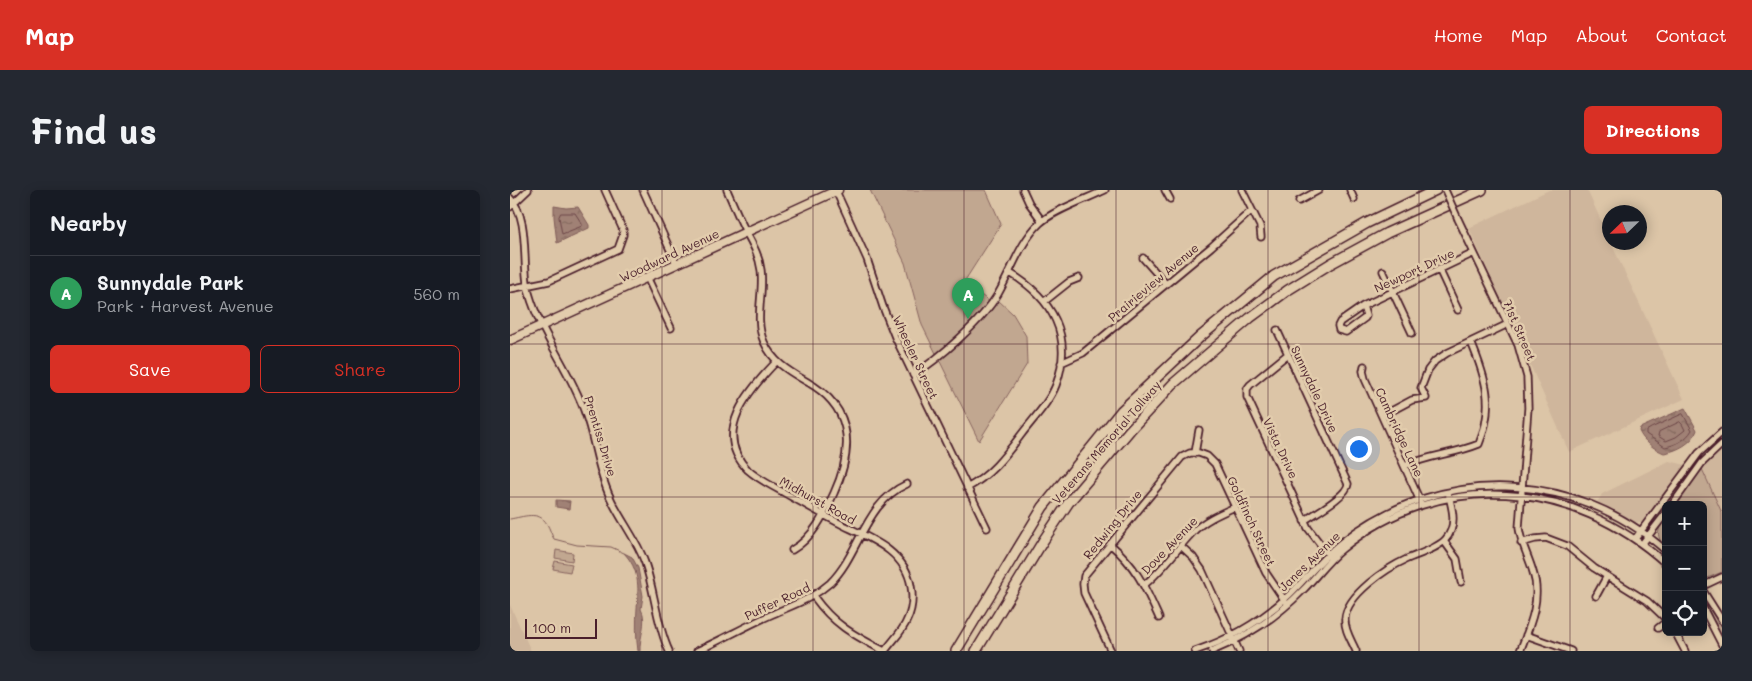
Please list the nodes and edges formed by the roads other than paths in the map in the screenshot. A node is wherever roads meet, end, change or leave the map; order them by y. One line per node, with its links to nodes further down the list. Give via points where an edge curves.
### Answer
1 (528, 190): 18 (street)
2 (605, 190): 32 (street, via 623,230 618,249 549,281)
3 (643, 190): 25 (street)
4 (727, 190): 21 (street)
5 (837, 190): 21 (main road, Woodward Avenue); 49 (street, Wheeler Street, via 865,253 888,322)
6 (1023, 190): 20 (street)
7 (1104, 190): 20 (street)
8 (1165, 190): 15 (street)
9 (1242, 190): 19 (street)
10 (1319, 190): 17 (street)
11 (1350, 190): 16 (street)
12 (1436, 190): 105 (highway, Veterans Memorial Tollway, via 1366,223 1274,276 1200,336 1121,411 1043,507)
13 (1445, 190): 23 (street, 71st Street, bridge)
14 (1482, 190): 106 (highway, Veterans Memorial Tollway, via 1387,233 1288,290 1173,384 1069,502)
15 (1170, 199)
16 (1354, 199)
17 (1299, 201)
18 (511, 202): 32 (street, Prentiss Drive, via 523,227)
19 (1252, 210): 22 (street, via 1260,226); 31 (street, Prairieview Avenue)
20 (1042, 221): 28 (street, via 1025,241)
21 (746, 232): 25 (main road, Woodward Avenue); 46 (street, via 755,247 761,271 759,322 767,349)
22 (1261, 237)
23 (1474, 253): 26 (street, Newport Drive); 38 (street, 71st Street)
24 (1143, 258): 31 (street)
25 (676, 263): 29 (main road, Woodward Avenue)
26 (1440, 269): 34 (street, Newport Drive); 37 (street)
27 (1383, 271): 34 (street)
28 (1010, 273): 35 (street); 49 (street, via 981,316 940,357)
29 (647, 277): 39 (main road, Woodward Avenue); 40 (street)
30 (1079, 278): 35 (street)
31 (1166, 284): 47 (street, Prairieview Avenue, via 1083,353)
32 (528, 286): 33 (street); 39 (street, Prentiss Drive)
33 (510, 289)
34 (1392, 291): 36 (street, Newport Drive); 42 (street)
35 (1045, 301): 47 (street, via 1058,328)
36 (1363, 306): 36 (street, Newport Drive, via 1340,322 1339,330 1346,332 1365,318)
37 (1458, 310)
38 (1508, 324): 44 (street); 60 (street, 71st Street, via 1522,356 1528,386)
39 (542, 325): 43 (main road, Woodward Avenue); 102 (street, Prentiss Drive, via 585,410 609,496 642,555 660,629)
40 (671, 328)
41 (1277, 330): 45 (street, Sunnydale Drive)
42 (1412, 332)
43 (510, 340)
44 (1471, 342): 50 (street, via 1435,361); 57 (street, via 1483,372 1486,392 1486,419 1481,445 1424,458)
45 (1288, 354): 68 (street, Vista Drive, via 1250,385 1247,397); 68 (street, Sunnydale Drive, via 1348,484 1342,495)
46 (776, 362): 66 (street, via 826,395 838,409 843,422 845,465); 66 (street, Midhurst Road, via 751,388 738,412 734,431 736,450 745,466 756,476)
47 (1061, 363): 59 (street, via 1055,386 1043,407 992,471)
48 (1364, 366): 52 (street, Cambridge Lane, via 1365,379)
49 (913, 375): 59 (street, Wheeler Street)
50 (1422, 388): 51 (street); 51 (street, via 1426,398)
51 (1412, 400): 52 (street)
52 (1382, 416): 57 (street, Cambridge Lane)
53 (1199, 430): 56 (street)
54 (1722, 432): 70 (street, via 1699,453)
55 (1722, 444): 63 (street, via 1702,463)
56 (1195, 453): 65 (street, Goldfinch Street, via 1206,456 1215,464); 76 (street, Redwing Drive, via 1182,457)
57 (1405, 466): 64 (street, Cambridge Lane)
58 (907, 484): 71 (street, Puffer Road, via 878,507)
59 (967, 488): 69 (street, Wheeler Street)
60 (1522, 488): 61 (street, Janes Avenue, via 1485,487); 62 (street, 71st Street); 70 (street, Janes Avenue, via 1582,500)
61 (1449, 495): 62 (street, Janes Avenue); 64 (street, Janes Avenue); 74 (street, via 1453,524)
62 (1521, 496): 73 (street, Janes Avenue, via 1552,501 1582,511); 75 (street, 71st Street, via 1518,528)
63 (1675, 501)
64 (1421, 502): 81 (street, Janes Avenue, via 1379,524)
65 (1235, 507): 78 (street, Dove Avenue, via 1202,524); 91 (street, Goldfinch Street, via 1266,573)
66 (824, 515): 71 (street, Midhurst Road); 80 (street, via 804,543)
67 (1662, 518): 72 (street)
68 (1304, 521): 81 (street, Vista Drive)
69 (987, 528)
70 (1641, 531): 72 (street, Janes Avenue); 73 (street)
71 (860, 534): 89 (street, Puffer Road, via 840,571); 104 (street, Midhurst Road, via 896,556 910,583 912,604 907,621)
72 (1648, 536): 77 (street); 79 (street, Janes Avenue)
73 (1635, 538): 77 (street, Janes Avenue)
74 (1444, 541): 85 (street, via 1457,559); 111 (street, via 1389,568 1354,599 1345,620)
75 (1521, 543): 83 (street, via 1540,538 1552,540 1567,546); 98 (street, 71st Street, via 1536,586 1534,610)
76 (1110, 544): 87 (street, via 1129,562); 107 (street, Redwing Drive, via 1084,576 1083,587)
77 (1642, 544): 82 (street, Janes Avenue)
78 (1181, 546): 87 (street, Dove Avenue); 100 (street, via 1202,570)
79 (1662, 548)
80 (792, 550)
81 (1330, 556): 91 (street, Janes Avenue)
82 (1662, 561)
83 (1607, 576): 88 (street); 92 (street, via 1647,601)
84 (1722, 577): 86 (street)
85 (1461, 582)
86 (1707, 584)
87 (1144, 585): 94 (street)
88 (1596, 596)
89 (814, 597): 103 (street, Puffer Road); 104 (street, via 840,625)
90 (1707, 597): 95 (street)
91 (1286, 602): 100 (street, Janes Avenue, via 1260,626)
92 (1662, 616)
93 (1707, 616): 101 (street)
94 (1159, 618)
95 (1722, 621)
96 (1662, 624): 97 (street)
97 (1658, 628)
98 (1526, 635): 112 (street, 71st Street); 113 (street)
99 (1677, 636): 114 (street)
100 (1233, 638): 108 (street, Janes Avenue); 109 (street, Janes Avenue); 110 (street)
101 (1722, 644)
102 (669, 651)
103 (697, 651)
104 (884, 651)
105 (956, 651)
106 (976, 651)
107 (1111, 651)
108 (1196, 651)
109 (1212, 651)
110 (1239, 651)
111 (1356, 651)
112 (1520, 651)
113 (1572, 651)
114 (1685, 651)

